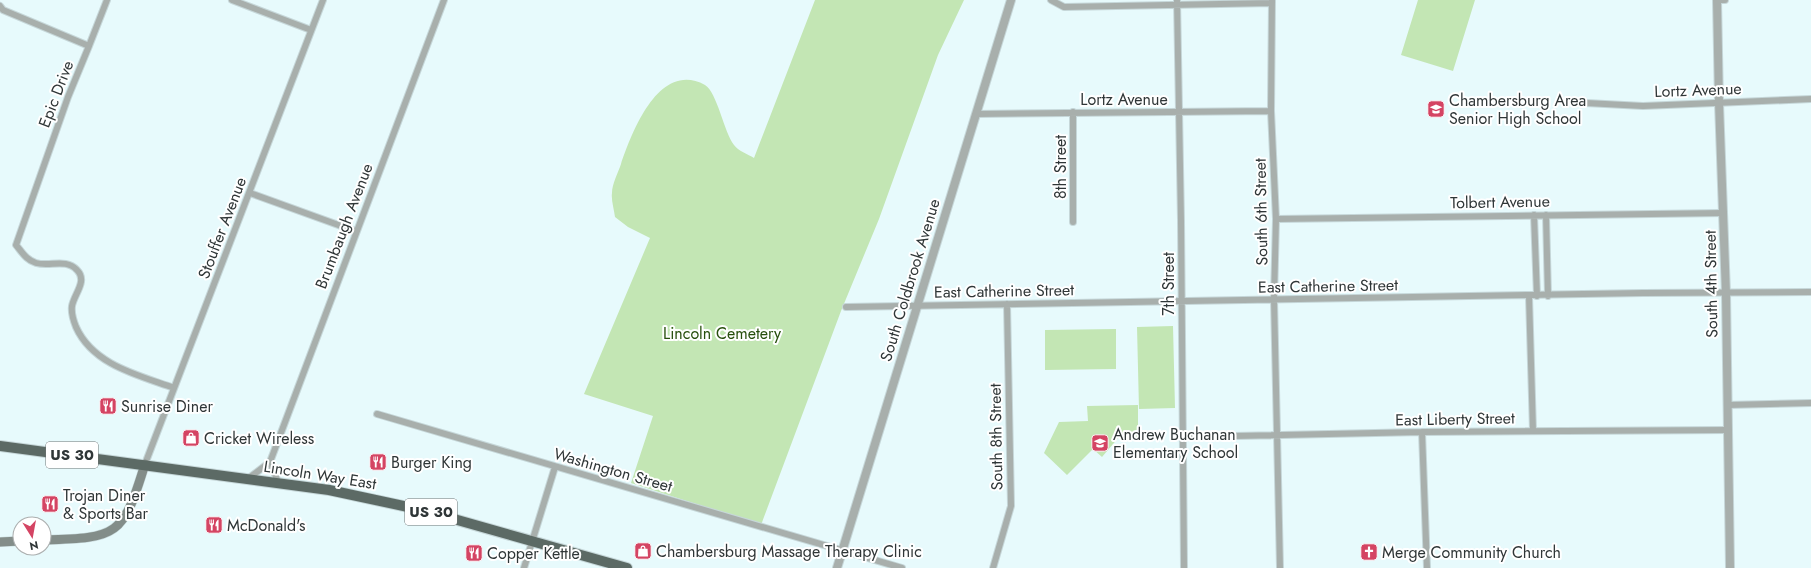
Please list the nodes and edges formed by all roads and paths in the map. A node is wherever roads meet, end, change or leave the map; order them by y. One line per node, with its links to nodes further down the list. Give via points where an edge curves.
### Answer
1 (107, 0): 13 (street)
2 (232, 0): 12 (street)
3 (323, 0): 12 (street, Stouffer Avenue)
4 (444, 0): 27 (street, Brumbaugh Avenue)
5 (1010, 0): 20 (street, South Coldbrook Avenue)
6 (1051, 0): 10 (street, via 1064,7)
7 (1717, 0): 8 (street); 16 (street, South 4th Street)
8 (1724, 0)
9 (1272, 1): 10 (street); 17 (street, South 6th Street)
10 (1177, 2): 19 (street, 7th Street)
11 (0, 6): 13 (street, Epic Drive, via 3,10)
12 (311, 30): 21 (street, Stouffer Avenue)
13 (89, 46): 38 (street, Epic Drive, via 68,97 16,245 25,256 36,263 69,264 78,270 81,283 72,307 74,322 91,350 118,368)
14 (1811, 100): 16 (street, Lortz Avenue)
15 (1586, 103): 16 (street, Lortz Avenue, via 1643,106)
16 (1719, 103): 22 (street, South 4th Street)
17 (1271, 111): 19 (street, Lortz Avenue); 25 (street, South 6th Street)
18 (1073, 112): 19 (street, Lortz Avenue); 20 (street, Lortz Avenue); 26 (street, 8th Street)
19 (1179, 112): 34 (street, 7th Street)
20 (976, 114): 36 (street, South Coldbrook Avenue)
21 (250, 193): 27 (street); 38 (street, Stouffer Avenue)
22 (1724, 213): 24 (street, Tolbert Avenue); 29 (street, South 4th Street)
23 (1534, 215): 24 (street, Tolbert Avenue); 25 (street, Tolbert Avenue); 31 (street)
24 (1546, 215): 32 (street)
25 (1276, 219): 33 (street, South 6th Street)
26 (1073, 222)
27 (355, 231): 48 (street, Brumbaugh Avenue)
28 (1811, 292): 29 (street, East Catherine Street)
29 (1726, 294): 32 (street, East Catherine Street); 40 (street, South 4th Street)
30 (1529, 296): 31 (street, East Catherine Street); 33 (street, East Catherine Street); 43 (street)
31 (1537, 296): 32 (street, East Catherine Street)
32 (1548, 296)
33 (1274, 299): 34 (street, East Catherine Street); 45 (street, South 6th Street)
34 (1181, 301): 35 (street, East Catherine Street); 46 (street, 7th Street)
35 (1007, 304): 36 (street, East Catherine Street); 62 (street, South 8th Street, via 1011,506)
36 (917, 305): 37 (street, East Catherine Street); 57 (street, South Coldbrook Avenue)
37 (846, 307)
38 (174, 388): 49 (street, Stouffer Avenue)
39 (1811, 403): 40 (street)
40 (1728, 406): 42 (street, South 4th Street)
41 (377, 414): 50 (street, Washington Street)
42 (1728, 430): 43 (street, East Liberty Street); 66 (street, South 4th Street)
43 (1533, 431): 44 (street, East Liberty Street)
44 (1422, 432): 45 (street, East Liberty Street); 65 (street)
45 (1277, 436): 46 (street, East Liberty Street); 64 (street, South 6th Street)
46 (1183, 437): 63 (street, 7th Street)
47 (0, 446): 49 (highway, Lincoln Way East / US 30)
48 (270, 462): 51 (street); 52 (street)
49 (145, 464): 51 (highway, Lincoln Way East / US 30); 53 (main road, via 131,505 119,525 94,537)
50 (555, 467): 54 (street); 57 (street, Washington Street)
51 (249, 478): 52 (highway, Lincoln Way East / US 30)
52 (278, 482): 54 (highway, Lincoln Way East / US 30, via 376,499)
53 (52, 540)
54 (532, 540): 58 (street); 59 (highway, Lincoln Way East / US 30)
55 (12, 541): 56 (main road)
56 (0, 542)
57 (842, 550): 60 (street, South Coldbrook Avenue); 61 (street, Washington Street)
58 (524, 568)
59 (627, 568)
60 (837, 568)
61 (902, 568)
62 (993, 568)
63 (1184, 568)
64 (1280, 568)
65 (1427, 568)
66 (1730, 568)

